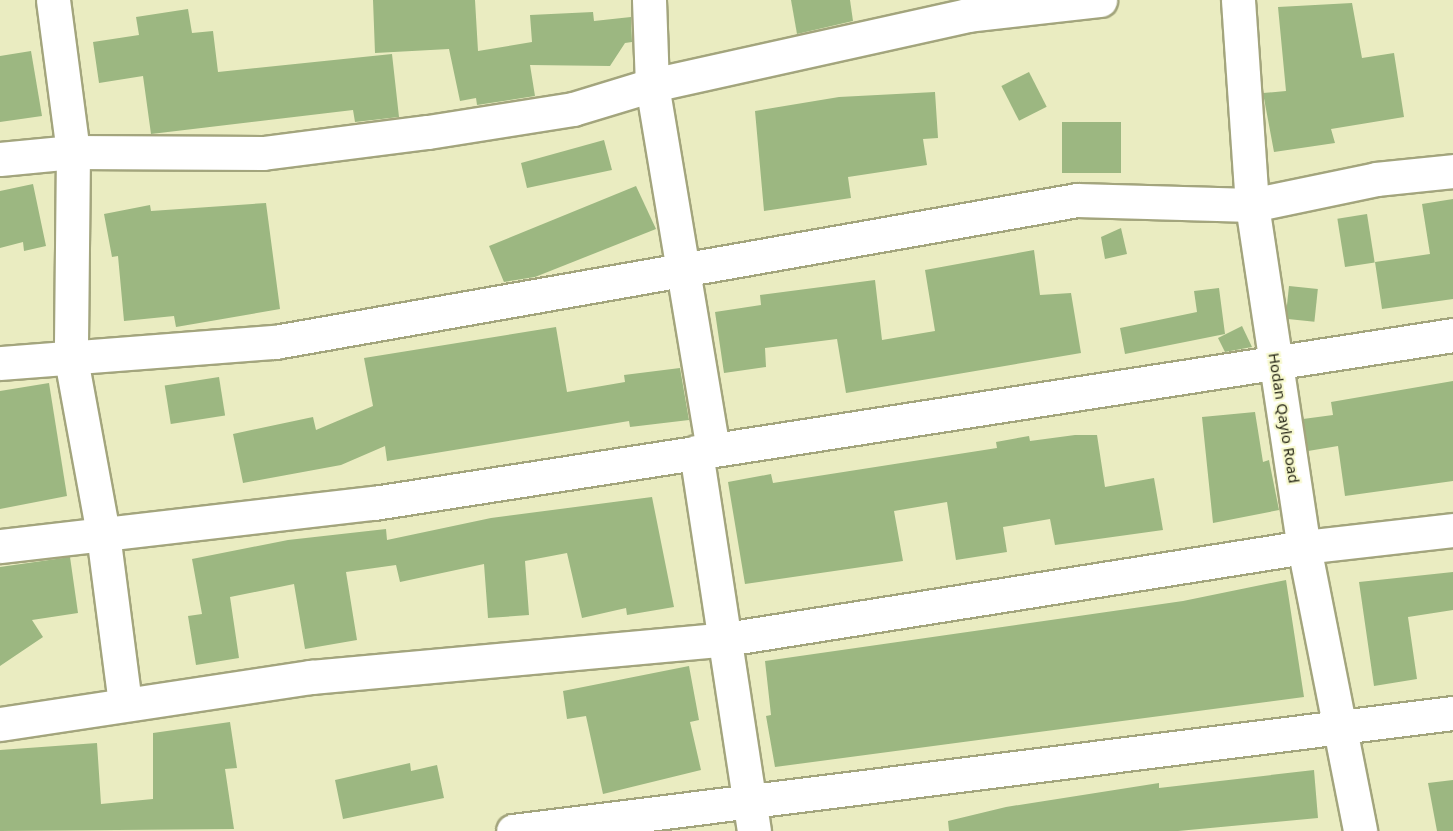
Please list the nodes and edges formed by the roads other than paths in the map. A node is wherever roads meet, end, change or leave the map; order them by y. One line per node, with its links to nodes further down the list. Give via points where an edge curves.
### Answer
1 (53, 0): 6 (street)
2 (649, 0): 5 (street)
3 (1100, 0): 5 (street, via 967,15)
4 (1238, 0): 9 (street, Hodan Qaylo Road)
5 (652, 85): 6 (street, via 573,109 263,153); 10 (street)
6 (73, 152): 7 (street); 12 (street)
7 (0, 159)
8 (1453, 171): 9 (street, via 1376,179)
9 (1252, 205): 10 (street, via 1077,200); 14 (street, Hodan Qaylo Road)
10 (682, 273): 12 (street, via 275,342); 15 (street)
11 (1453, 335): 14 (street)
12 (71, 359): 13 (street); 17 (street)
13 (0, 363)
14 (1276, 363): 15 (street); 19 (street, Hodan Qaylo Road)
15 (704, 451): 17 (street, via 374,503); 20 (street)
16 (1453, 530): 19 (street)
17 (104, 534): 18 (street); 21 (street)
18 (0, 546)
19 (1304, 547): 20 (street); 24 (street, Hodan Qaylo Road)
20 (726, 639): 21 (street, via 312,677); 25 (street)
21 (125, 702): 23 (street)
22 (1453, 713): 24 (street)
23 (0, 724)
24 (1343, 726): 25 (street); 27 (street, Hodan Qaylo Road)
25 (751, 817): 26 (street)
26 (513, 831)
27 (1360, 831)

